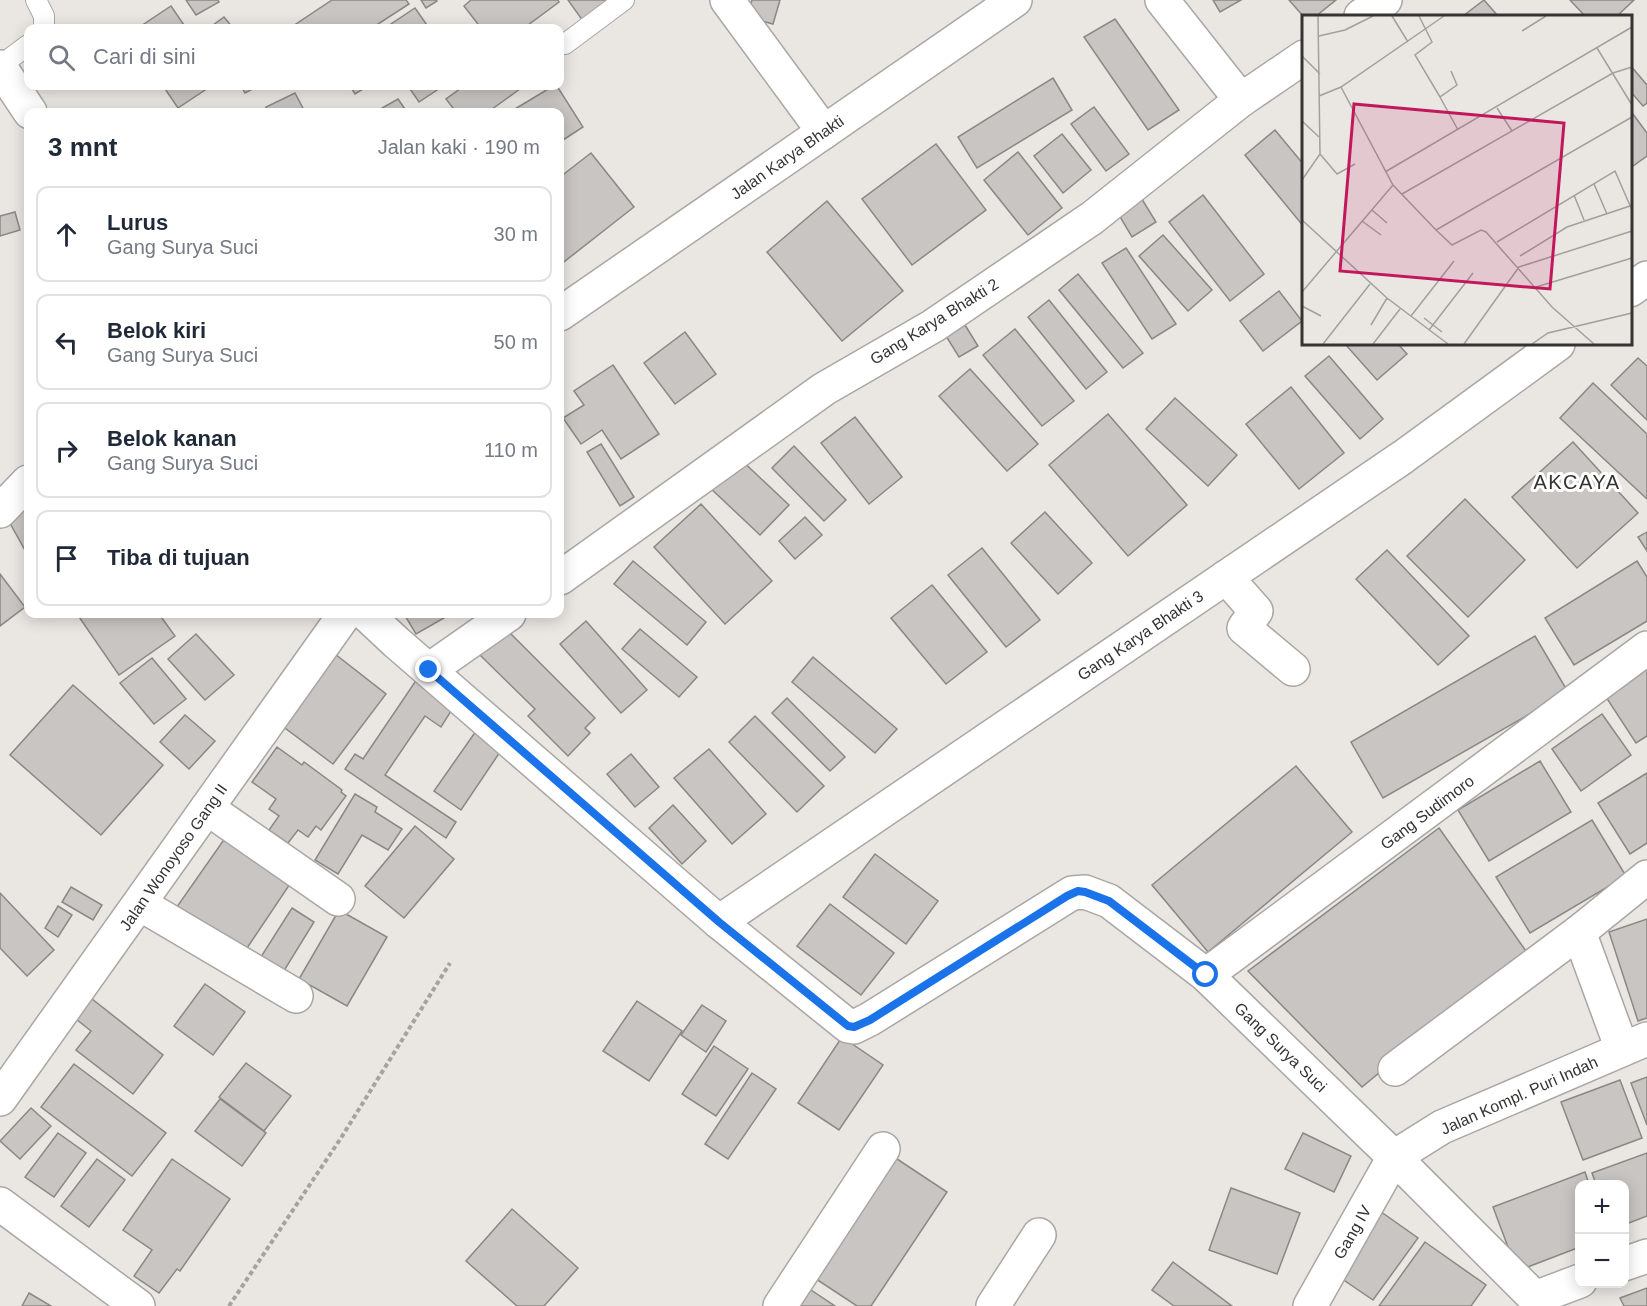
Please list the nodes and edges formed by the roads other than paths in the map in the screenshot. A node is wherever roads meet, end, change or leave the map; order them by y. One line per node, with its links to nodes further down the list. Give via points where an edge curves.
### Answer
1 (36, 0): 8 (lane)
2 (624, 0): 9 (lane)
3 (727, 0): 15 (street)
4 (1015, 0): 15 (street, Jalan Karya Bhakti)
5 (1162, 0): 13 (street)
6 (1385, 0): 7 (street)
7 (1362, 15)
8 (44, 24)
9 (565, 44)
10 (24, 48): 12 (lane)
11 (1302, 58): 13 (street, Gang Karya Bhakti 2)
12 (0, 67): 14 (street)
13 (1241, 100): 22 (street, Gang Karya Bhakti 2, via 1092,218 933,326 824,389)
14 (27, 108)
15 (824, 132): 18 (street, Jalan Karya Bhakti)
16 (1647, 278): 17 (street)
17 (1632, 289)
18 (564, 311)
19 (1557, 345): 23 (street, Gang Karya Bhakti 3, via 1403,457)
20 (24, 486): 21 (street)
21 (0, 511)
22 (564, 575)
23 (1226, 577): 28 (street, via 1256,611 1244,628); 34 (street, Gang Karya Bhakti 3)
24 (342, 618): 30 (street, Jalan Wonoyoso Gang II)
25 (370, 618): 29 (street, Gang Surya Suci)
26 (503, 618): 29 (street)
27 (1647, 648): 36 (street, Gang Sudimoro)
28 (1293, 669)
29 (429, 670): 34 (street, Gang Surya Suci)
30 (207, 808): 32 (street); 33 (street, Jalan Wonoyoso Gang II)
31 (1647, 877): 35 (street)
32 (338, 899)
33 (140, 904): 37 (street); 40 (street, Jalan Wonoyoso Gang II)
34 (719, 922): 36 (street, Gang Surya Suci, via 854,1027 1078,891 1109,901)
35 (1579, 932): 38 (street); 39 (street)
36 (1206, 975): 42 (street, Gang Surya Suci)
37 (296, 996)
38 (1635, 1044): 42 (street, Jalan Kompl. Puri Indah, via 1442,1127)
39 (1395, 1069)
40 (0, 1099)
41 (883, 1149): 50 (street)
42 (1394, 1157): 48 (street, Gang Surya Suci); 52 (street, Gang IV)
43 (0, 1204): 49 (street)
44 (1039, 1235): 51 (street)
45 (1647, 1256): 46 (street)
46 (1629, 1262)
47 (1575, 1284): 48 (street)
48 (1539, 1302)
49 (138, 1306)
50 (780, 1306)
51 (993, 1306)
52 (1310, 1306)

